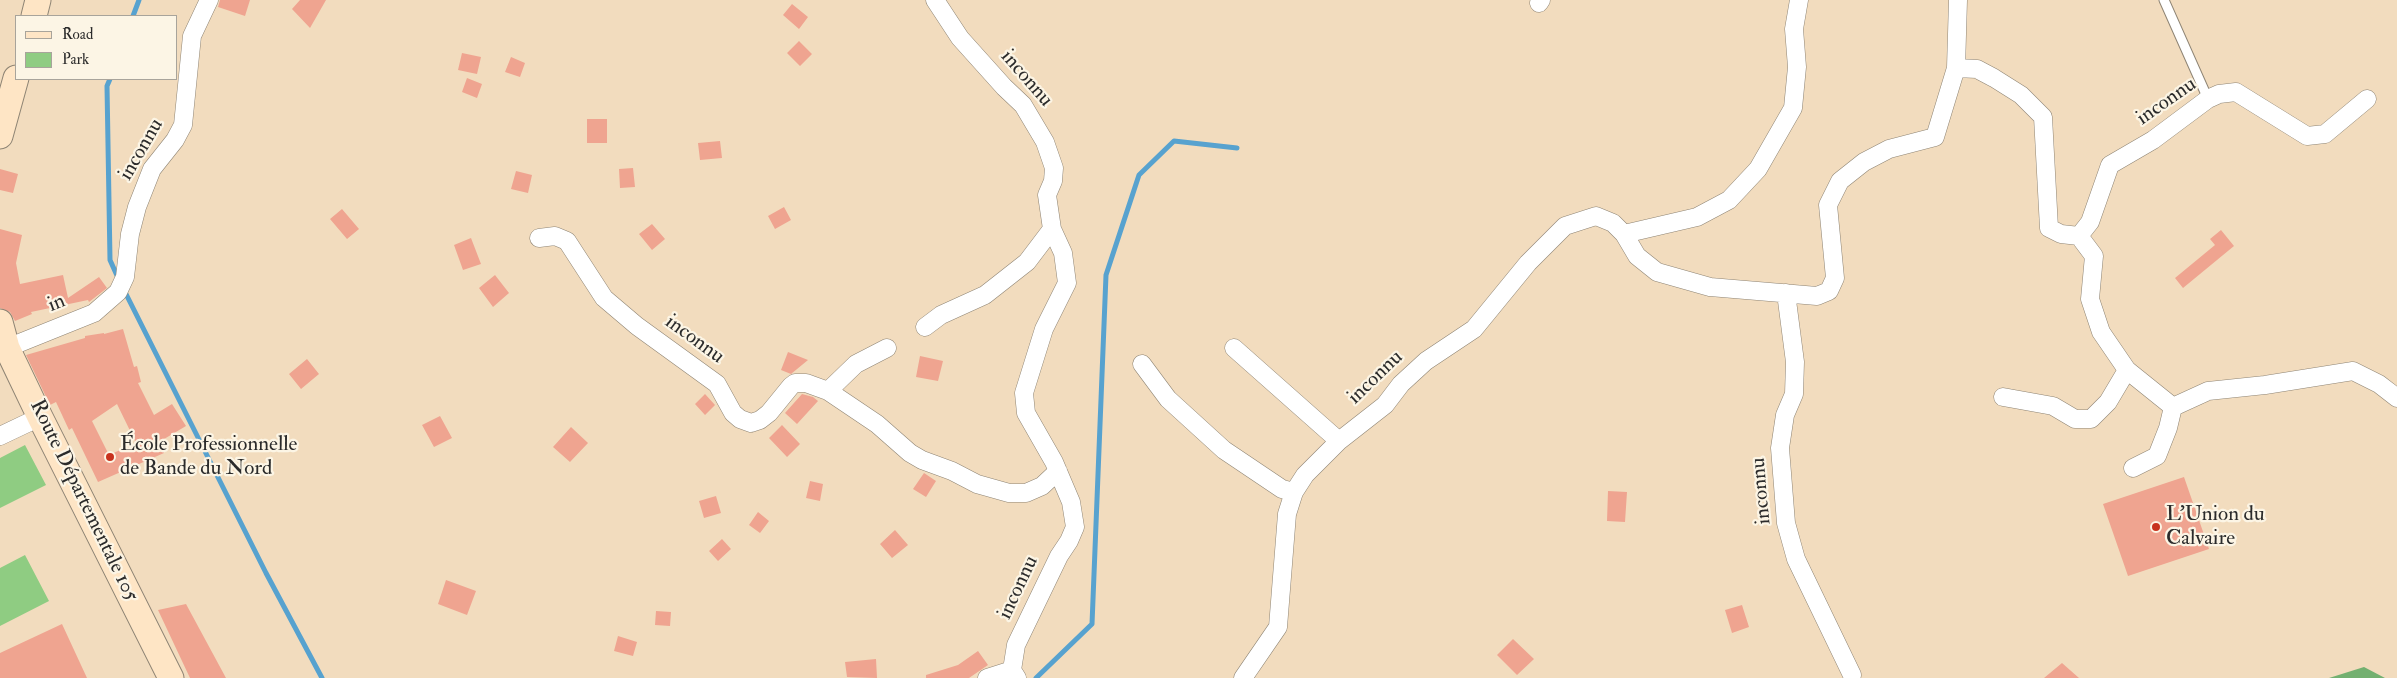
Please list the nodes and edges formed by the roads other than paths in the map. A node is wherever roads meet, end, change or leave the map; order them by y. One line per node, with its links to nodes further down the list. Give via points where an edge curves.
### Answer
1 (38, 0): 7 (street)
2 (209, 0): 17 (street, inconnu, via 192,36 183,125 152,169 137,207 125,276)
3 (935, 0): 13 (street, inconnu, via 960,38 1036,123 1054,168 1047,195)
4 (1799, 0): 14 (street, via 1794,29 1797,67 1793,108 1758,169 1729,200 1697,217)
5 (1958, 0): 8 (street, inconnu)
6 (2164, 0): 10 (lane)
7 (34, 15)
8 (1956, 68): 15 (street, via 1977,69 1994,78 2043,116 2050,228 2061,234); 18 (street, inconnu, via 1935,137 1889,149 1864,162 1840,181 1828,205 1835,278 1829,291 1817,296)
9 (15, 80): 12 (street)
10 (2208, 99): 11 (street, inconnu, via 2236,92 2307,136 2325,134); 15 (street, inconnu, via 2153,140 2110,165 2090,222)
11 (2367, 99)
12 (0, 136)
13 (1052, 229): 20 (street, via 1027,262 985,296); 34 (street, inconnu, via 1063,253 1067,283 1044,329 1024,393 1026,413)
14 (1624, 234): 18 (street, inconnu, via 1637,256 1657,272 1710,287); 32 (street, inconnu, via 1613,223 1596,216 1566,226 1528,263 1474,329 1426,361 1384,405)
15 (2079, 236): 25 (street, via 2094,256 2090,298 2101,332)
16 (539, 238): 26 (street, inconnu, via 554,236 567,241 604,298 656,341 717,384 733,413 740,419 751,423 760,420 795,383 806,382)
17 (118, 292): 21 (street, in, via 94,313)
18 (1786, 293): 37 (street, inconnu, via 1795,362 1794,394 1785,414 1780,448 1786,523 1796,559)
19 (0, 322): 21 (street, Route Départementale 105)
20 (925, 327)
21 (8, 348): 30 (street, Route Départementale 105)
22 (887, 348): 26 (street, via 856,364)
23 (1234, 348): 32 (street)
24 (1142, 364): 35 (street, via 1168,399 1224,450 1282,489)
25 (2127, 370): 27 (street, via 2108,402 2091,419 2075,419 2053,406); 29 (street)
26 (828, 391): 34 (street, inconnu, via 876,424 910,453 976,484 1010,493 1026,492 1042,486)
27 (2003, 397)
28 (2397, 398): 29 (street, via 2379,384 2353,371 2208,391)
29 (2173, 407): 33 (street, via 2157,456)
30 (40, 417): 31 (street); 38 (street, Route Départementale 105)
31 (0, 436)
32 (1340, 441): 35 (street, inconnu, via 1304,475)
33 (2133, 468)
34 (1058, 471): 36 (street, inconnu, via 1071,502 1075,527 1016,645)
35 (1294, 492): 40 (street, inconnu, via 1287,514 1278,627)
36 (1014, 674): 39 (street, inconnu)
37 (1852, 675)
38 (171, 678)
39 (987, 678)
40 (1244, 678)

